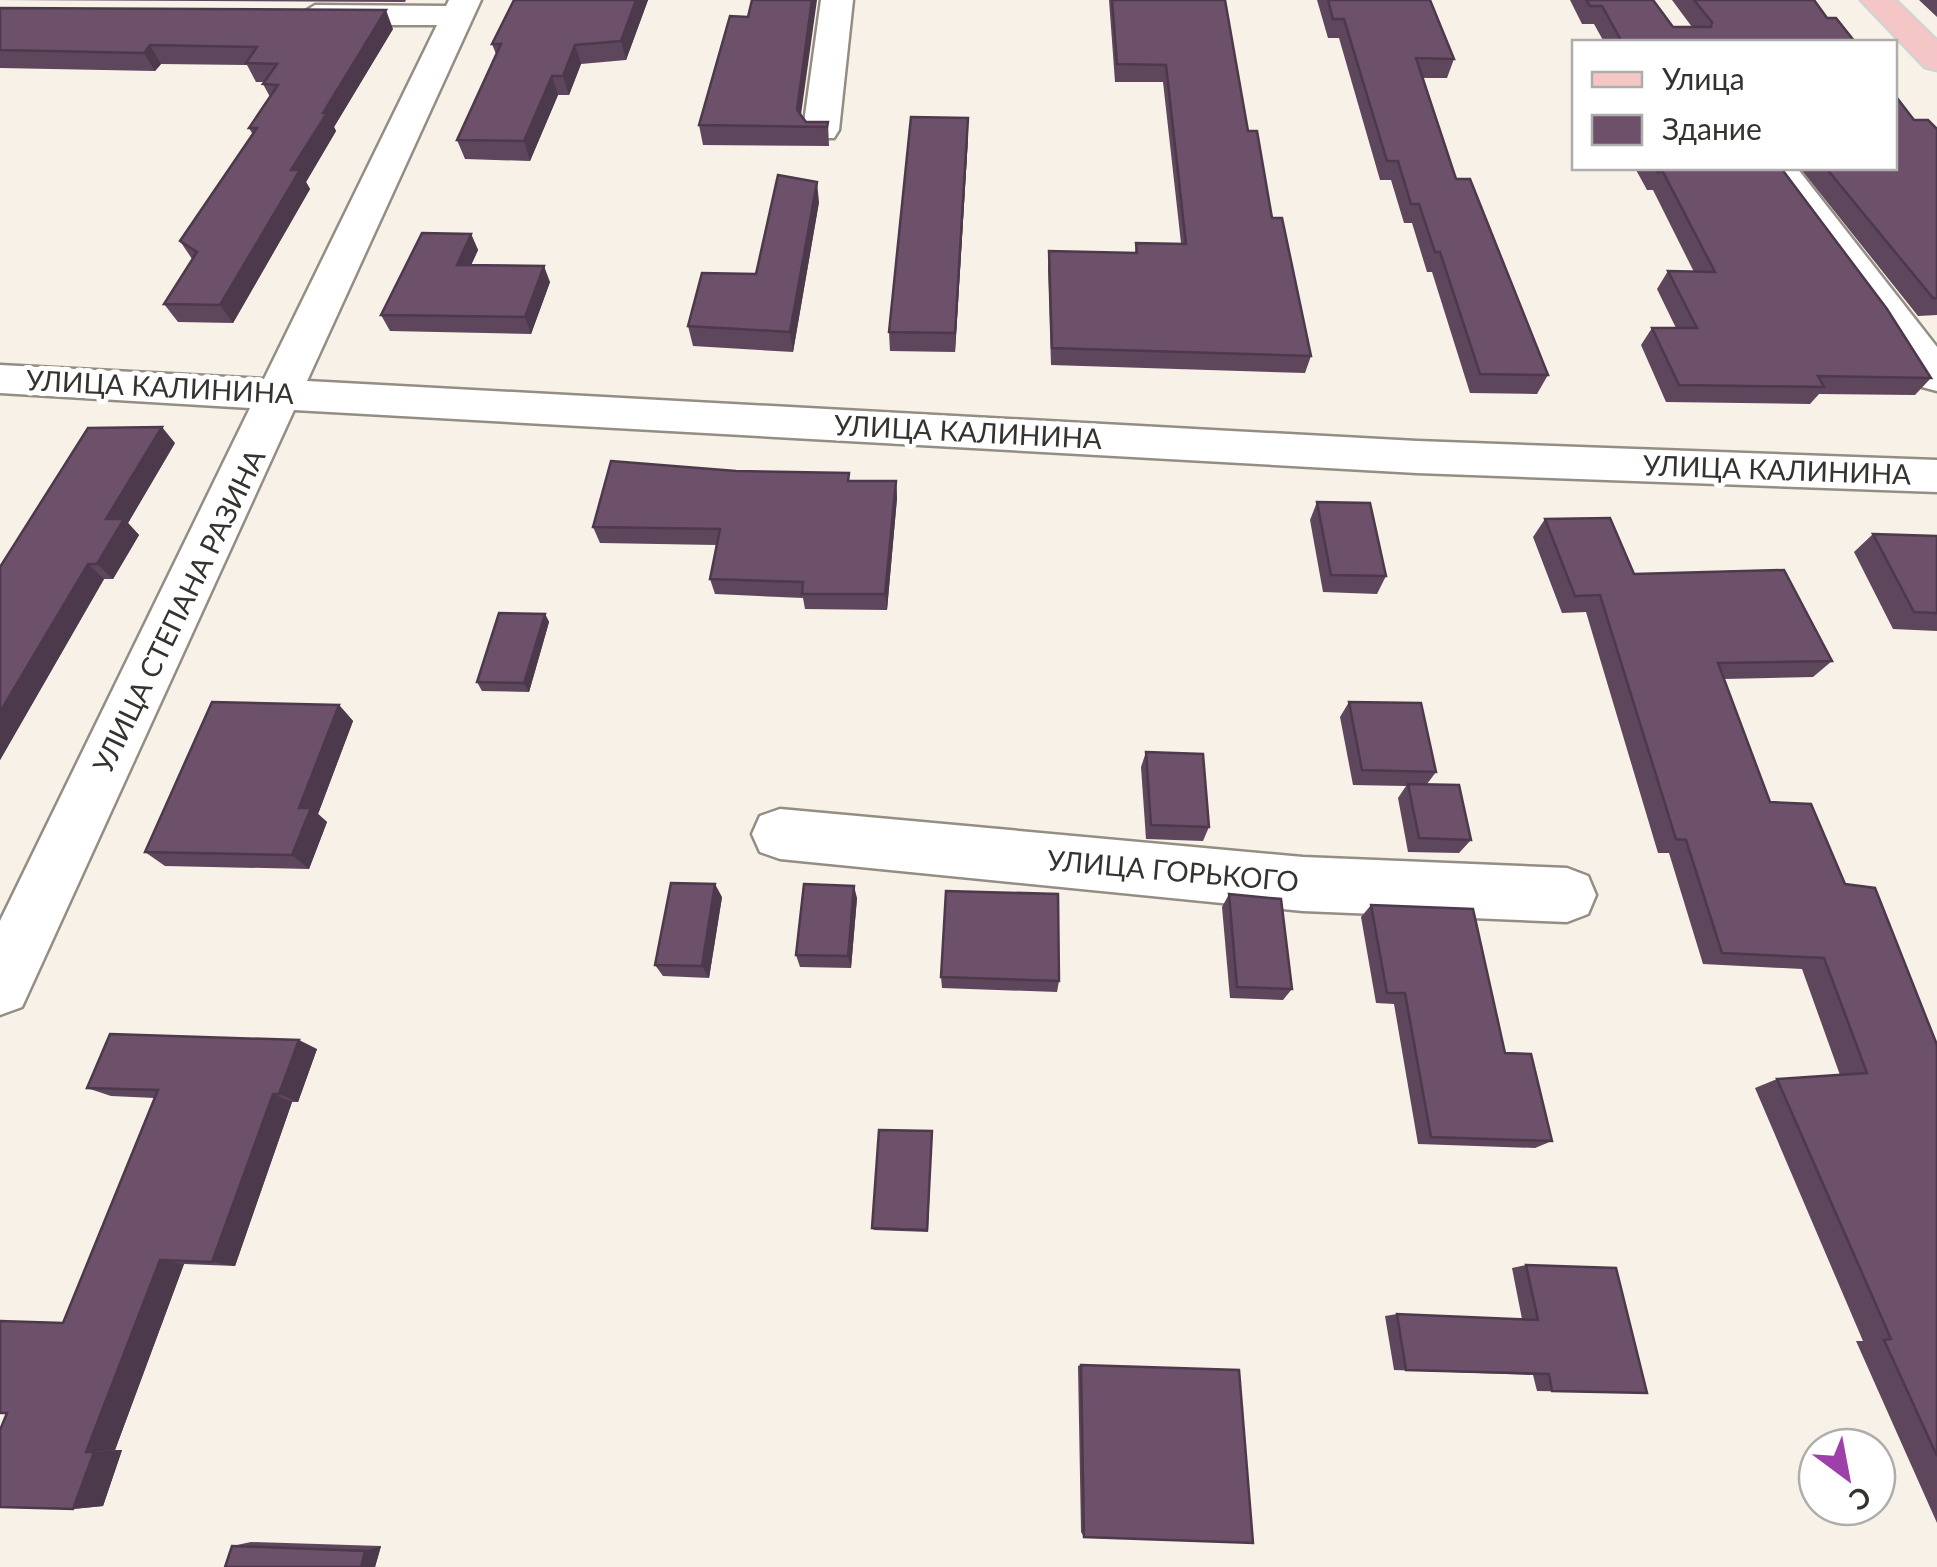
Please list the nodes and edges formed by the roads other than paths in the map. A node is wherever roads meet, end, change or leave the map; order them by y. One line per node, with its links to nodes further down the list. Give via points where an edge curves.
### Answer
1 (837, 0): 6 (street)
2 (1877, 0): 5 (main road)
3 (461, 8): 4 (street, УЛИЦА СТЕПАНА РАЗИНА); 10 (street, УЛИЦА СТЕПАНА РАЗИНА)
4 (278, 15)
5 (1937, 60)
6 (821, 130)
7 (1780, 170): 8 (street)
8 (1937, 377)
9 (0, 379): 10 (street, УЛИЦА КАЛИНИНА)
10 (283, 394): 11 (street, УЛИЦА КАЛИНИНА, via 1417,458); 14 (street, УЛИЦА СТЕПАНА РАЗИНА)
11 (1937, 476)
12 (780, 834): 13 (street, УЛИЦА ГОРЬКОГО, via 1303,884)
13 (1568, 895)
14 (0, 986)

